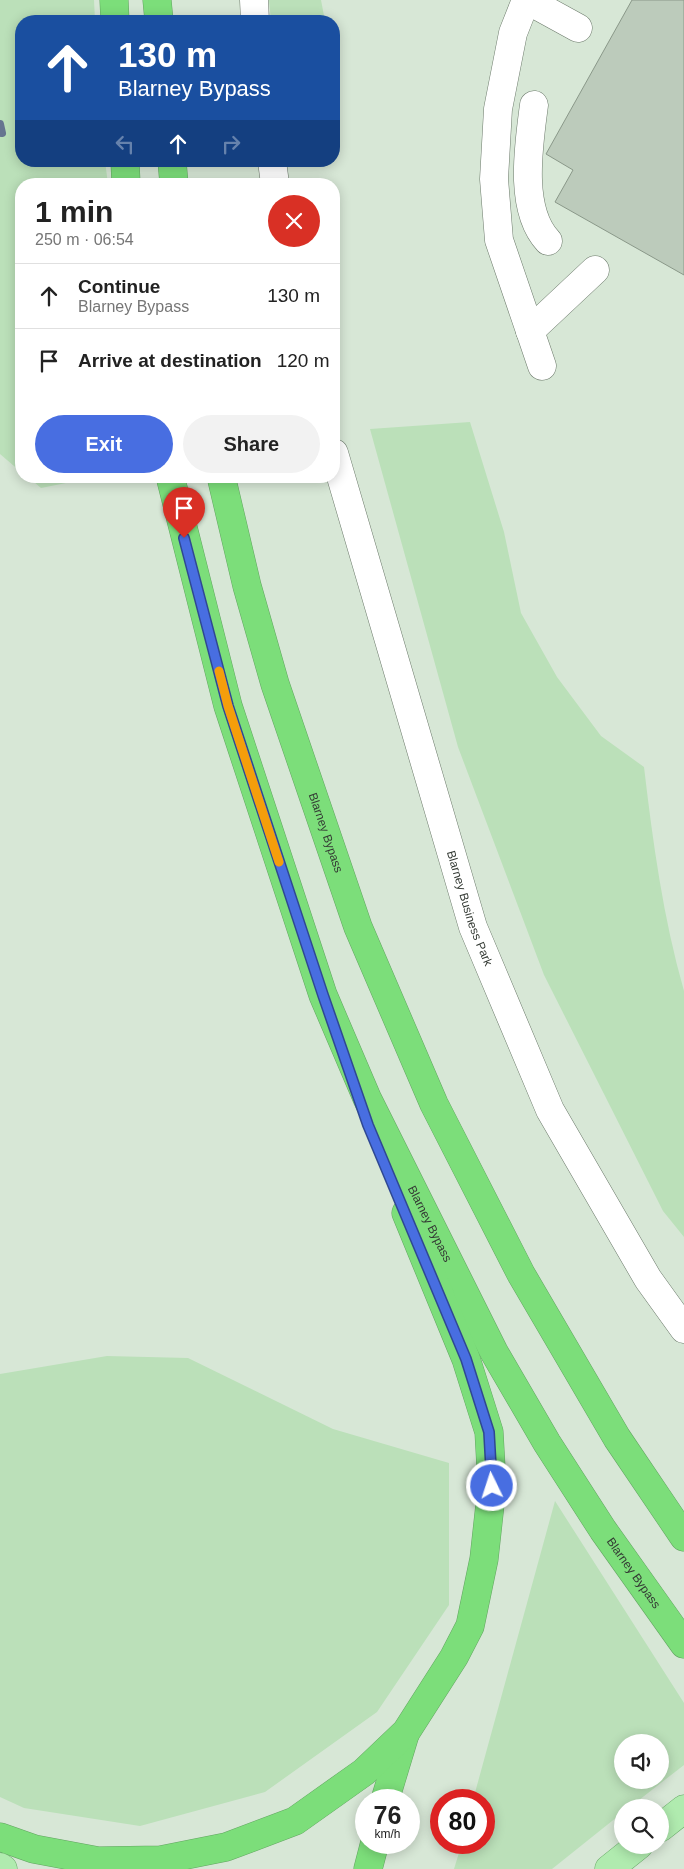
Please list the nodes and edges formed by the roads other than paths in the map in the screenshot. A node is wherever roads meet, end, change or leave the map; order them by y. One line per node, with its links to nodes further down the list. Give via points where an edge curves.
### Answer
1 (114, 0): 5 (highway)
2 (157, 0): 6 (highway)
3 (254, 0): 7 (street)
4 (526, 0): 8 (street); 12 (street, via 513,33 498,109 494,179 499,240)
5 (115, 15)
6 (158, 15)
7 (255, 15)
8 (578, 28)
9 (534, 105): 10 (street, via 528,189 534,218 542,236)
10 (548, 241)
11 (595, 270): 12 (street)
12 (530, 331): 13 (street)
13 (542, 366)
14 (340, 473): 18 (street, Blarney Business Park, via 473,927 550,1110 648,1279)
15 (172, 483): 17 (highway, Blarney Bypass, via 228,706)
16 (223, 483): 19 (highway, Blarney Bypass, via 275,684 358,927 430,1095 521,1274 617,1438)
17 (323, 995): 20 (highway, Blarney Bypass, via 366,1098 494,1352 603,1530); 21 (highway, via 368,1125 466,1359 489,1432 492,1486 484,1559 470,1626 454,1658)
18 (684, 1329)
19 (684, 1537)
20 (684, 1644)
21 (406, 1732): 22 (highway); 25 (highway, via 364,1772 296,1821 226,1848 161,1860 98,1861 34,1849)
22 (389, 1789)
23 (684, 1809): 24 (main road)
24 (669, 1821)
25 (0, 1837)
26 (372, 1854): 28 (highway)
27 (628, 1854): 29 (main road)
28 (368, 1869)
29 (609, 1869)

